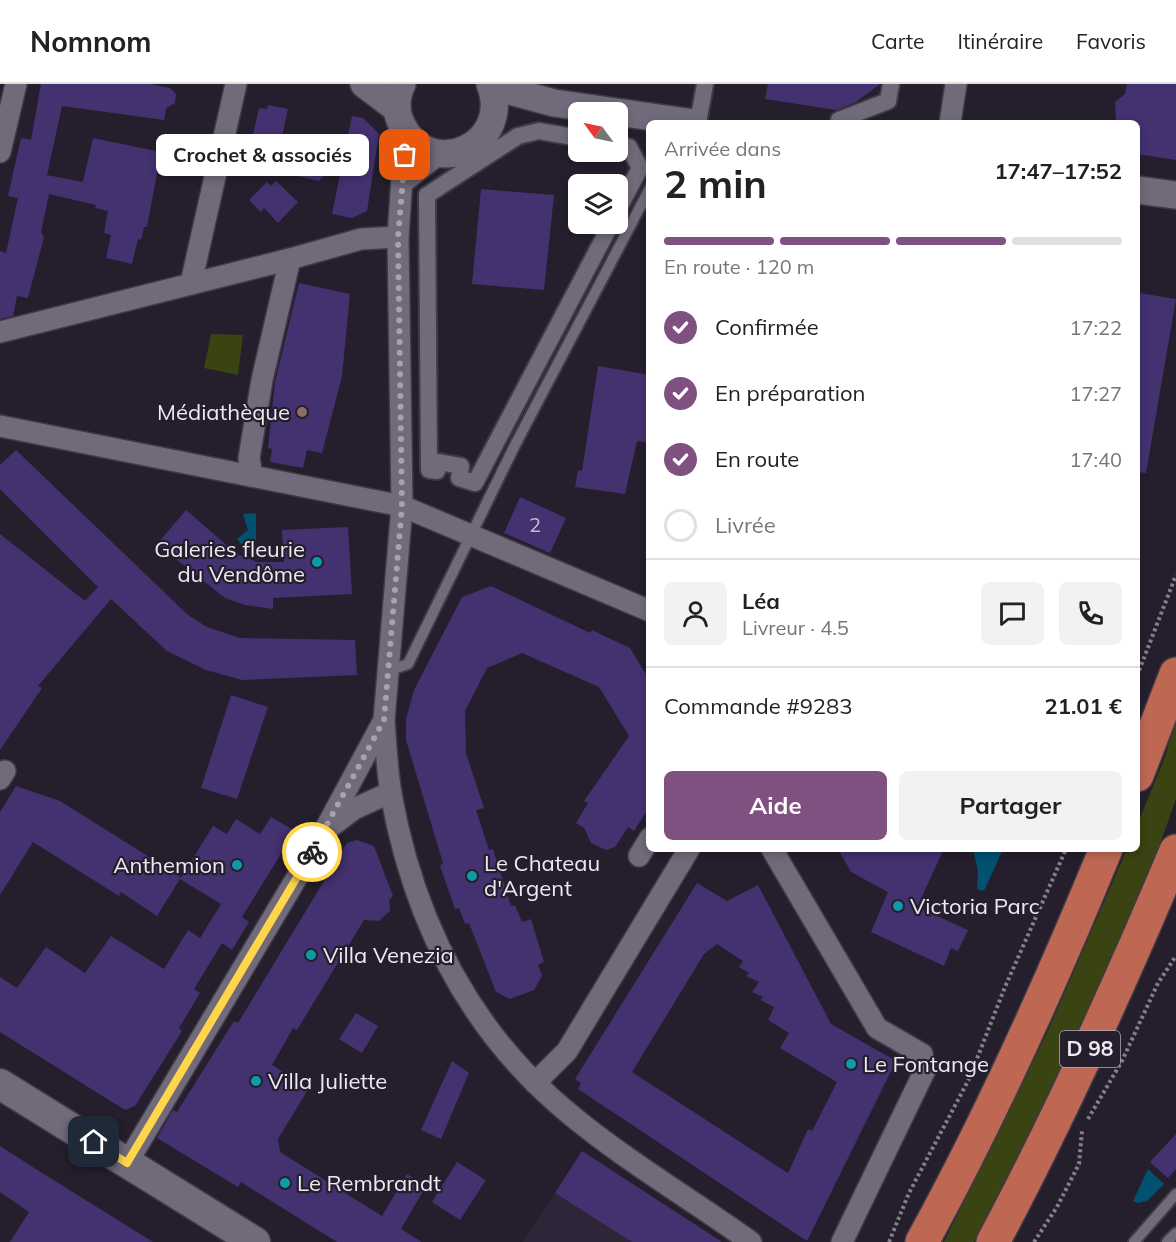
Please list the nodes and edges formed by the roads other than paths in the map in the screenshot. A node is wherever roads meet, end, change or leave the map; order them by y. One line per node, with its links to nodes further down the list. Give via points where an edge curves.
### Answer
1 (16, 84): 17 (street)
2 (236, 84): 25 (street)
3 (364, 84): 9 (street)
4 (705, 84): 11 (street)
5 (891, 84): 12 (street, via 888,101)
6 (956, 84): 13 (street)
7 (491, 85): 8 (street); 14 (street)
8 (554, 103): 10 (street); 14 (street)
9 (402, 108): 18 (street, via 420,146); 19 (street)
10 (670, 120)
11 (691, 120)
12 (839, 120)
13 (950, 120)
14 (492, 122): 18 (street, via 481,138 465,150)
15 (568, 136): 22 (street, via 539,131 518,136 427,195 429,470 437,471 439,462 461,466 459,478 475,483)
16 (628, 147): 20 (street, via 640,168)
17 (0, 152)
18 (439, 154): 19 (street)
19 (402, 183): 23 (street)
20 (628, 191)
21 (646, 196): 30 (lane)
22 (606, 234)
23 (398, 237): 24 (street, via 361,238); 29 (street)
24 (290, 259): 25 (street); 28 (street, via 262,380 249,458)
25 (191, 283): 26 (street)
26 (0, 332)
27 (0, 426): 28 (street)
28 (252, 476): 29 (street)
29 (402, 506): 30 (street); 32 (street)
30 (470, 535): 31 (street); 32 (lane, via 408,664)
31 (646, 615)
32 (388, 671): 34 (street)
33 (1176, 674): 35 (highway)
34 (384, 720): 36 (street); 37 (street)
35 (1140, 767)
36 (349, 786): 37 (street, via 374,779); 38 (street)
37 (390, 789): 38 (street, via 343,816); 46 (street, via 410,869 449,968 469,1004)
38 (321, 837): 47 (street)
39 (646, 844): 44 (street)
40 (1176, 851): 54 (highway, D 98, via 1116,996)
41 (687, 852): 46 (street, via 567,1051)
42 (774, 852): 52 (street, via 877,1028 922,1053 925,1060 926,1070)
43 (1105, 852): 53 (highway, D 98, via 986,1122)
44 (639, 856)
45 (0, 1083): 47 (main road)
46 (535, 1083): 51 (street, via 573,1116)
47 (127, 1163): 50 (main road)
48 (1176, 1194): 55 (lane)
49 (1176, 1233): 56 (lane)
50 (250, 1241)
51 (751, 1242)
52 (842, 1242)
53 (922, 1242)
54 (993, 1242)
55 (1134, 1242)
56 (1167, 1242)

